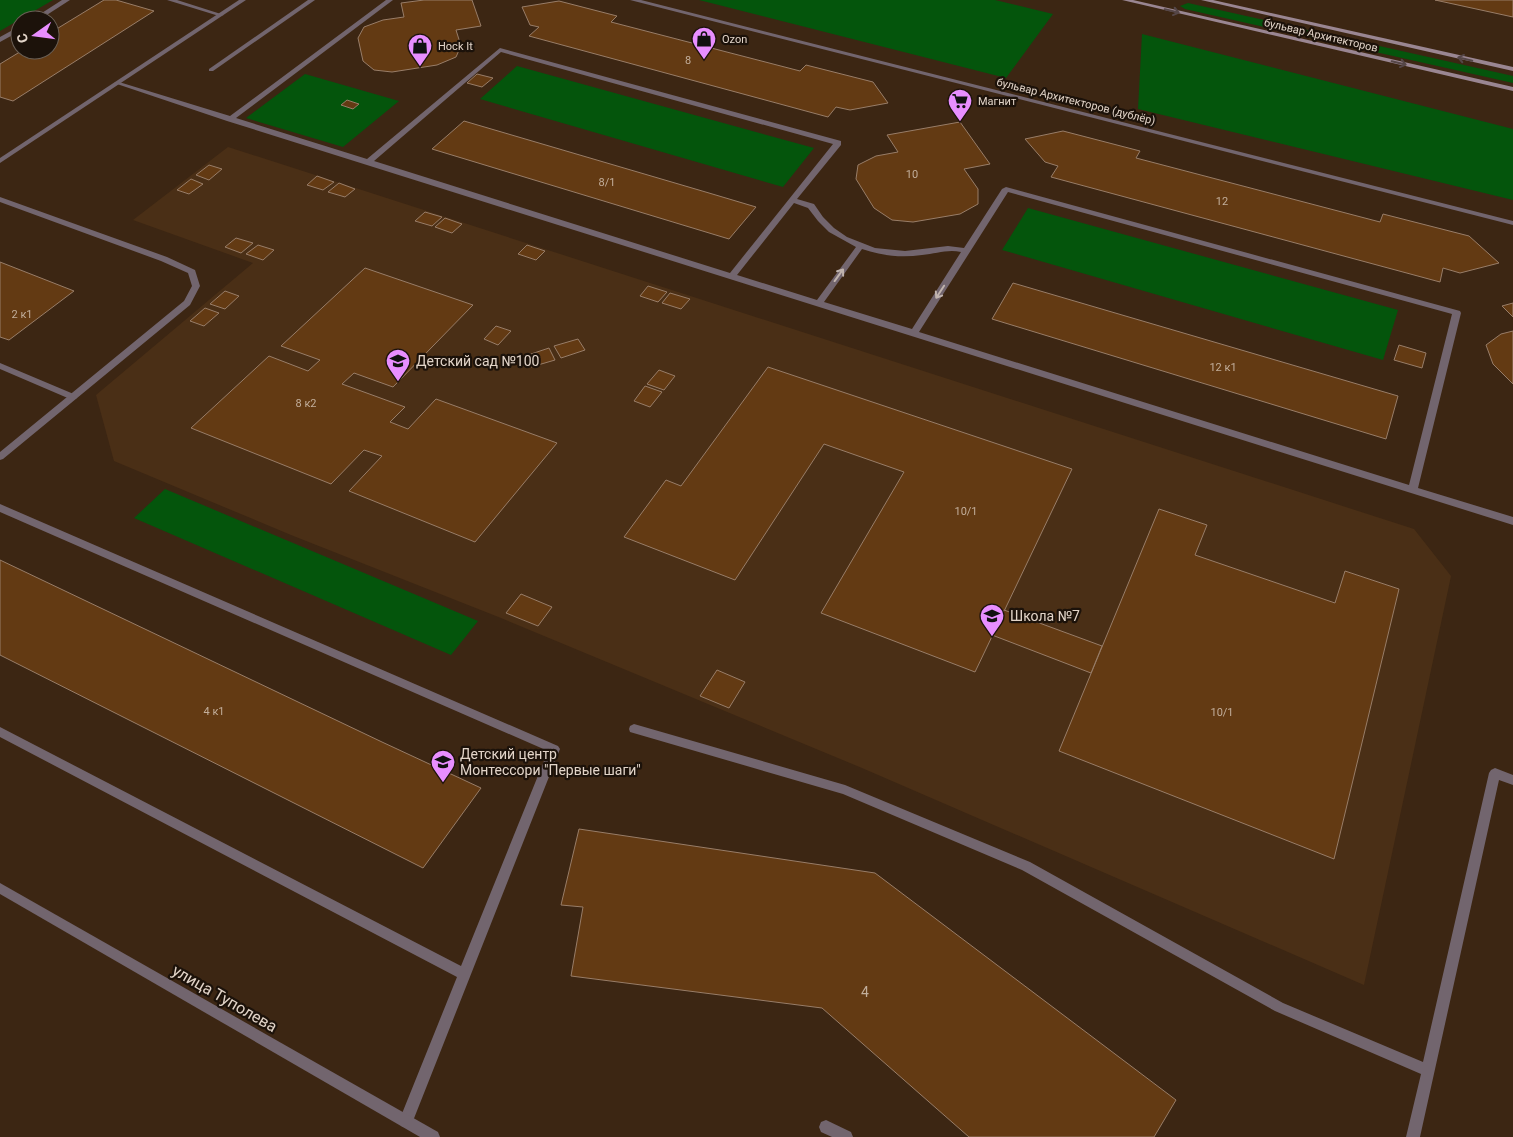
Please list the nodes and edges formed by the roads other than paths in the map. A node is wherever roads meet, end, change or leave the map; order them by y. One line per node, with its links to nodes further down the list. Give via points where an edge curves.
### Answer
1 (67, 0): 9 (street)
2 (170, 0): 10 (street)
3 (243, 0): 10 (street)
4 (312, 0): 12 (street)
5 (390, 0): 15 (street)
6 (633, 0): 20 (street, бульвар Архитекторов (дублёр))
7 (1124, 0): 14 (main road, бульвар Архитекторов, one-way to 14)
8 (1204, 0): 11 (main road, бульвар Архитекторов, one-way to 8)
9 (50, 10)
10 (221, 15): 13 (street)
11 (1513, 69)
12 (212, 70)
13 (117, 84): 15 (street); 16 (street)
14 (1513, 89)
15 (230, 119): 17 (street)
16 (0, 161)
17 (368, 162): 19 (street, via 500,50 838,143); 23 (street)
18 (0, 199): 27 (street, via 192,272 196,286 187,303)
19 (792, 200): 21 (street, via 811,206 820,222 836,236); 23 (street)
20 (1513, 224)
21 (860, 247): 22 (street, via 890,253 921,253 949,246); 24 (street, one-way to 21)
22 (966, 251): 25 (street, one-way to 25); 29 (street, via 1006,189 1457,313)
23 (732, 276): 24 (street)
24 (818, 303): 25 (street)
25 (914, 333): 29 (street)
26 (0, 366): 27 (street)
27 (73, 397): 28 (street)
28 (0, 456)
29 (1412, 489): 31 (street)
30 (0, 508): 36 (street, via 554,749)
31 (1513, 521)
32 (634, 729): 37 (street, via 844,790 1026,866 1279,1007)
33 (0, 732): 36 (street)
34 (1513, 780): 37 (street, via 1495,773)
35 (0, 888): 38 (street, улица Туполева)
36 (464, 974): 38 (street)
37 (1428, 1071): 42 (street)
38 (406, 1121): 40 (street, улица Туполева)
39 (826, 1127): 41 (street)
40 (433, 1137)
41 (846, 1137)
42 (1414, 1137)

